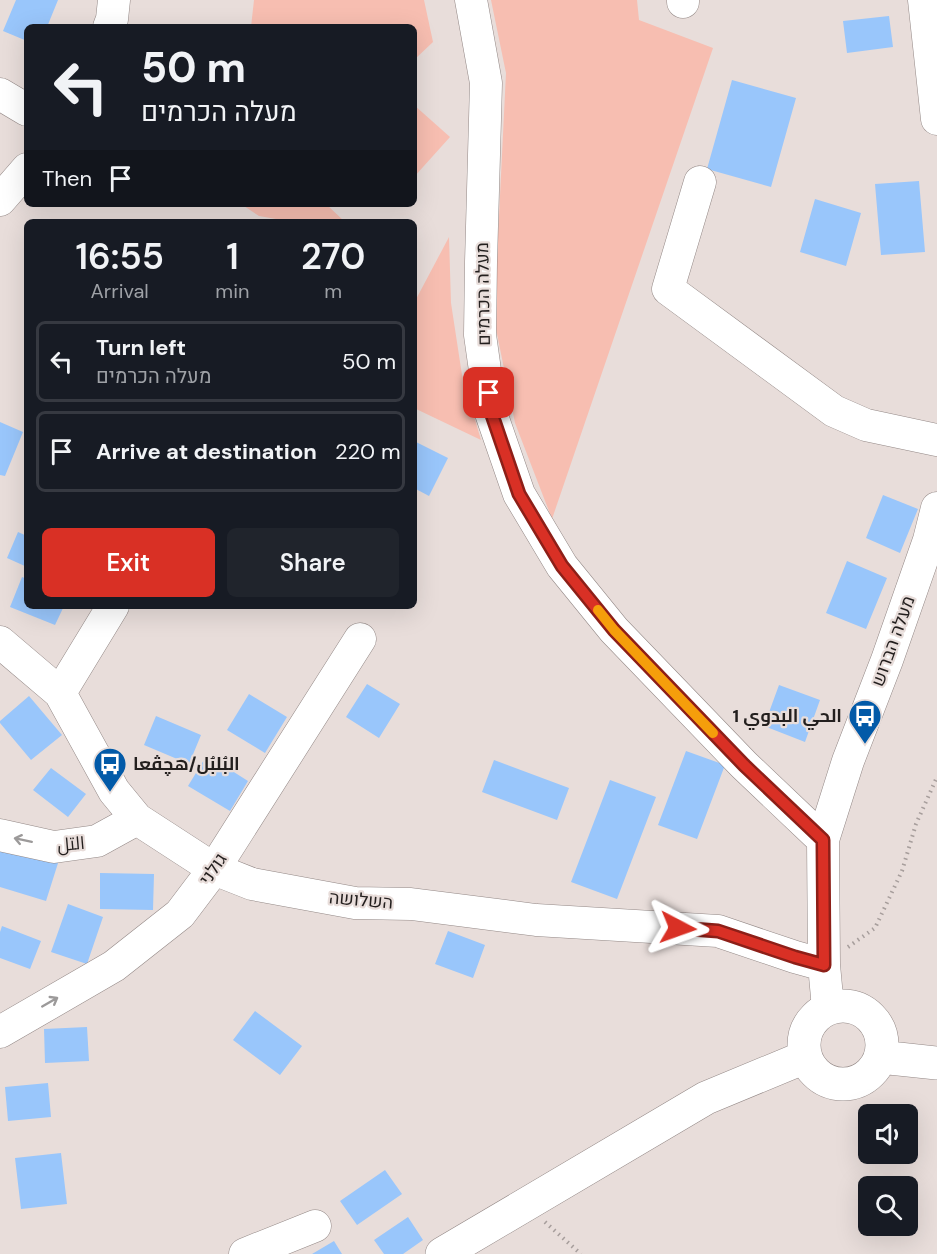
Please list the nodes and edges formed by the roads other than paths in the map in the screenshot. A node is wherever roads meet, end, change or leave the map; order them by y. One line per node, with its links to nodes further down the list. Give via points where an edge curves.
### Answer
1 (114, 0): 4 (street)
2 (471, 0): 19 (street, מעלה הכרמים, via 486,82 480,335 491,412 519,494 562,566 614,630 744,765)
3 (924, 0): 7 (street)
4 (110, 24)
5 (0, 94): 6 (street)
6 (24, 108)
7 (937, 119)
8 (24, 172): 10 (street)
9 (700, 182): 11 (street, via 668,290 834,411 866,425)
10 (0, 200)
11 (937, 440)
12 (937, 508): 19 (street, מעלה הברוש)
13 (111, 609): 16 (street)
14 (360, 639): 20 (street, גולני)
15 (0, 642): 16 (street, השלושה)
16 (60, 693): 17 (street, השלושה, via 114,790)
17 (137, 819): 18 (street, التل, one-way to 18, via 97,842 54,847); 20 (street, השלושה)
18 (0, 835)
19 (823, 840): 21 (street)
20 (214, 869): 21 (street, השלושה, via 252,884 355,903 411,904 536,920 718,931); 23 (street, גולני, one-way to 20, via 114,966 180,914)
21 (824, 965): 22 (street)
22 (828, 1008): 24 (main road, via 809,1023 803,1046); 25 (main road, via 853,1007 874,1021 882,1044)
23 (0, 1032)
24 (805, 1057): 25 (main road, via 820,1077 843,1084 866,1077); 29 (main road, via 706,1098)
25 (880, 1057): 26 (main road)
26 (937, 1063)
27 (315, 1226): 28 (street)
28 (245, 1254)
29 (442, 1254)

